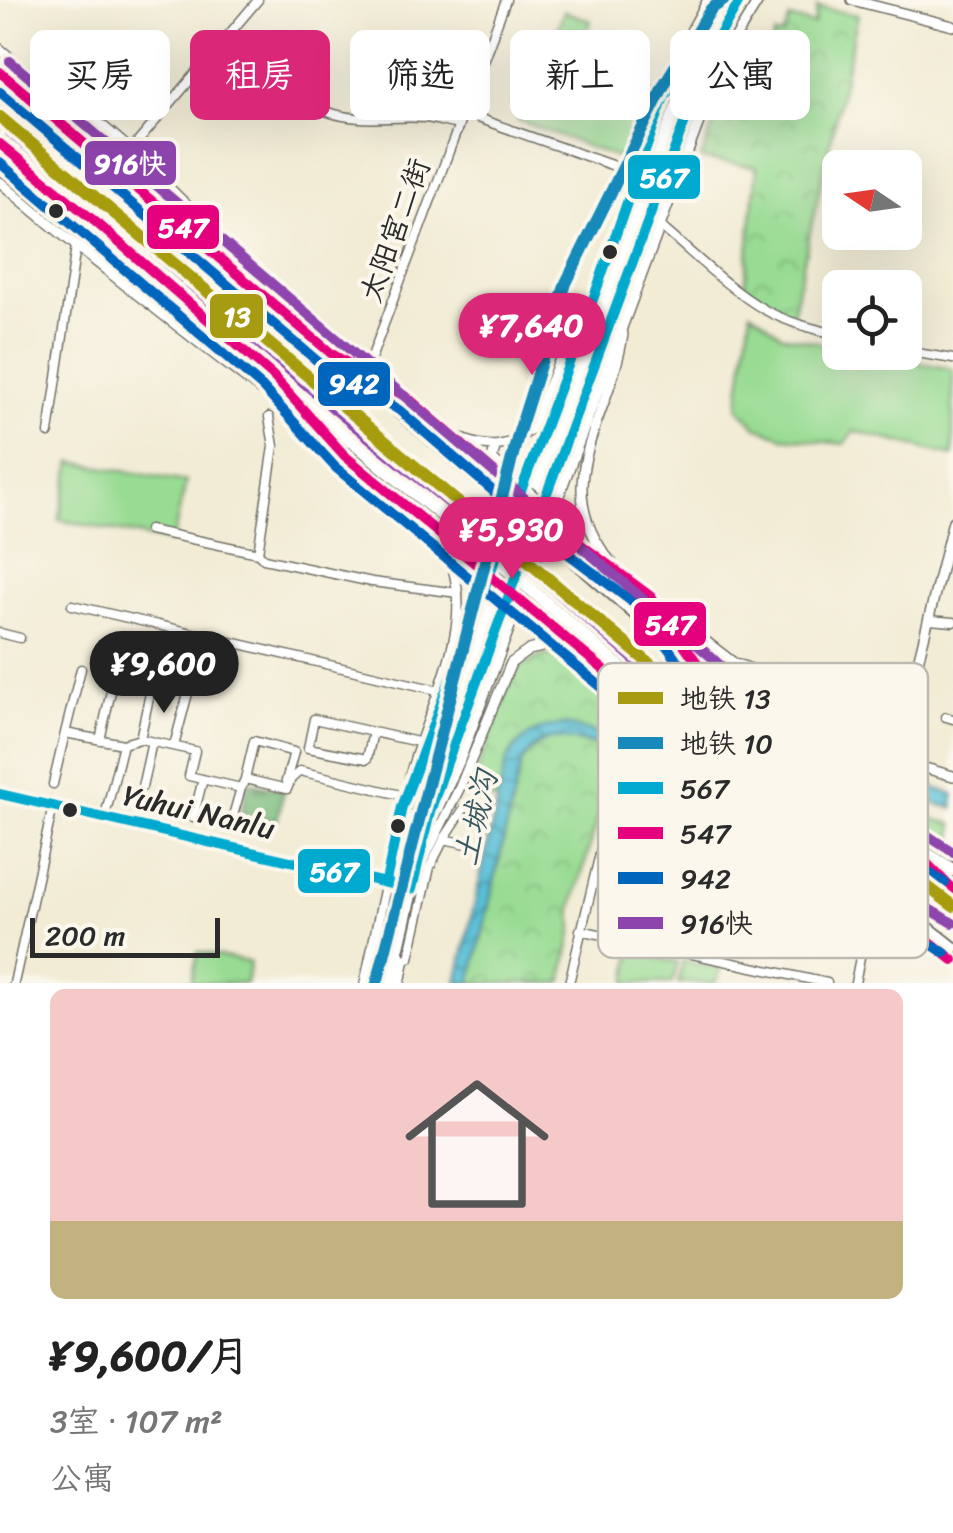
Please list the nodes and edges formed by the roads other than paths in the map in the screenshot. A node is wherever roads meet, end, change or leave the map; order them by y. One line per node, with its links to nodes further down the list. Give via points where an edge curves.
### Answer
1 (258, 0): 9 (street)
2 (506, 0): 13 (street, 太阳宫二街)
3 (708, 0): 19 (street)
4 (723, 0): 10 (main road)
5 (740, 0): 11 (main road)
6 (759, 0): 12 (street)
7 (852, 0): 8 (street)
8 (953, 26)
9 (235, 30)
10 (708, 30)
11 (723, 30)
12 (740, 30)
13 (490, 43)
14 (0, 49): 28 (street)
15 (0, 72): 37 (highway)
16 (190, 82): 28 (street)
17 (670, 89): 19 (main road)
18 (650, 90): 19 (street)
19 (665, 95): 29 (street)
20 (330, 112): 26 (street)
21 (461, 120): 26 (street, 太阳宫二街)
22 (481, 120): 29 (street)
23 (672, 120): 54 (main road)
24 (686, 120): 31 (main road)
25 (700, 120): 32 (street)
26 (458, 126): 40 (street, 太阳宫二街)
27 (0, 144): 41 (highway)
28 (132, 150): 40 (street, via 230,248)
29 (637, 174): 34 (street)
30 (0, 182): 33 (street)
31 (652, 214): 32 (street); 54 (main road)
32 (660, 226): 35 (street); 36 (street, via 746,298)
33 (76, 246): 44 (street); 47 (street)
34 (595, 294): 46 (street, via 531,428); 54 (street)
35 (625, 316): 49 (street, via 620,357 580,479); 54 (street)
36 (822, 331)
37 (332, 354): 42 (street); 69 (highway, bridge)
38 (922, 354): 39 (street)
39 (953, 359)
40 (370, 364): 42 (street)
41 (273, 376): 47 (street); 56 (highway)
42 (408, 398): 45 (street)
43 (269, 416): 55 (street, via 274,446)
44 (49, 433)
45 (450, 434): 46 (street); 48 (street)
46 (496, 448): 48 (street, via 492,459)
47 (345, 456): 51 (street)
48 (511, 483): 52 (street, bridge)
49 (580, 501): 52 (street, via 578,518); 57 (street, via 599,547)
50 (953, 521): 62 (street)
51 (430, 523): 56 (street); 58 (street, via 452,563)
52 (562, 524): 57 (street)
53 (149, 530): 55 (street)
54 (521, 546): 88 (street); 89 (street); 105 (main road); 107 (main road)
55 (258, 553): 58 (street, via 264,560 372,582)
56 (482, 558): 61 (street, bridge); 68 (highway, bridge, via 535,593)
57 (624, 576): 59 (street)
58 (458, 592): 61 (street, bridge, via 465,578 475,577); 77 (street, via 457,636)
59 (650, 596): 70 (highway); 71 (street)
60 (72, 606): 77 (street)
61 (528, 613): 66 (street, via 541,632); 67 (street)
62 (929, 620): 63 (street); 72 (street)
63 (953, 622)
64 (0, 633): 65 (street)
65 (20, 638)
66 (538, 647): 67 (street, via 564,646); 97 (street, via 519,655 504,673)
67 (586, 656): 73 (street)
68 (614, 663)
69 (695, 663)
70 (697, 663)
71 (733, 663)
72 (918, 663)
73 (598, 666)
74 (80, 669): 80 (street)
75 (114, 678): 82 (street)
76 (152, 684): 81 (street)
77 (437, 690): 84 (street)
78 (188, 692): 86 (street)
79 (373, 732): 84 (street); 87 (street, via 367,759); 87 (street, via 314,719)
80 (65, 733): 82 (street); 94 (street)
81 (140, 739): 83 (street); 85 (street)
82 (100, 740): 85 (street)
83 (152, 742): 86 (street); 96 (street)
84 (418, 742): 100 (street)
85 (124, 744): 103 (street)
86 (174, 746): 93 (street, via 195,751 189,776)
87 (308, 748): 90 (street)
88 (423, 757): 100 (street); 105 (main road)
89 (460, 760): 97 (street); 107 (street)
90 (304, 762)
91 (928, 769): 92 (street)
92 (953, 776)
93 (202, 780): 95 (street); 104 (street)
94 (53, 784)
95 (243, 784): 98 (street); 98 (street, via 254,741 294,752); 106 (street)
96 (142, 787)
97 (460, 787): 115 (street)
98 (284, 788): 100 (street, via 300,771)
99 (0, 794): 101 (street, Yuhui Nanlu)
100 (403, 801): 114 (street)
101 (53, 806): 103 (street, Yuhui Nanlu); 126 (street)
102 (475, 808): 108 (street, via 464,806)
103 (105, 816): 114 (street, Yuhui Nanlu)
104 (194, 818)
105 (414, 818): 114 (main road)
106 (230, 826)
107 (422, 838): 115 (main road)
108 (444, 839): 109 (street); 122 (street)
109 (468, 844)
110 (928, 854): 113 (highway)
111 (598, 858): 117 (street)
112 (928, 864): 116 (highway)
113 (953, 870)
114 (391, 882): 115 (street, Yuhui Nanlu); 127 (street); 128 (main road)
115 (413, 882): 122 (main road)
116 (953, 890)
117 (580, 930): 118 (street); 131 (street)
118 (598, 934)
119 (947, 939): 121 (highway)
120 (928, 940): 125 (street)
121 (953, 948)
122 (404, 956): 129 (main road); 130 (street)
123 (710, 958): 132 (street)
124 (859, 958): 133 (street)
125 (953, 960)
126 (14, 983)
127 (364, 983)
128 (376, 983)
129 (390, 983)
130 (400, 983)
131 (568, 983)
132 (827, 983)
133 (855, 983)

